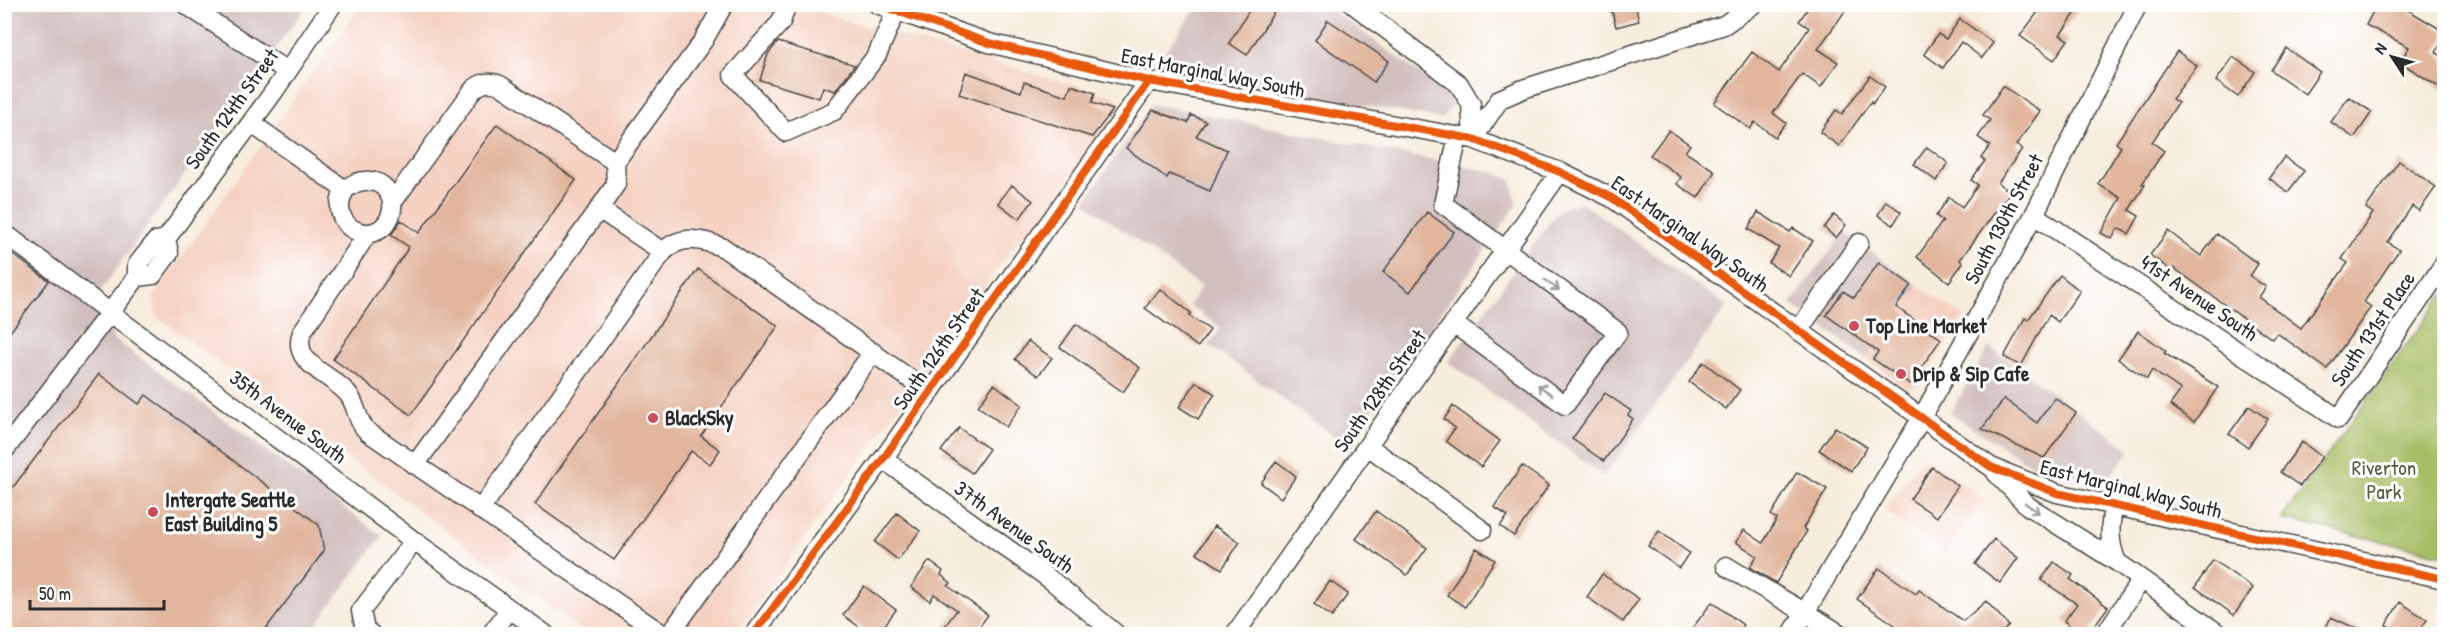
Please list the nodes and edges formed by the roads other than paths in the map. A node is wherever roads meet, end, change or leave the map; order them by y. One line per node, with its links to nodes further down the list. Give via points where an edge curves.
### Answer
1 (184, 4): 10 (street)
2 (333, 4): 10 (street, South 124th Street)
3 (724, 4): 14 (street, via 703,40)
4 (787, 4): 9 (street, via 781,22 733,75 786,132 834,111 877,55)
5 (877, 4): 9 (street, East Marginal Way South)
6 (1353, 4): 13 (street, via 1459,84 1472,104)
7 (1754, 4): 13 (street, via 1724,25 1500,99)
8 (2138, 4): 19 (street, South 130th Street)
9 (896, 11): 11 (street, East Marginal Way South, via 989,43)
10 (287, 71): 12 (street, South 124th Street)
11 (1149, 81): 13 (street, East Marginal Way South); 31 (street, South 126th Street)
12 (250, 123): 16 (street); 27 (street, South 124th Street, via 166,239 156,241 137,265 138,277)
13 (1465, 138): 15 (street, East Marginal Way South); 23 (street, via 1443,204)
14 (615, 162): 17 (street, via 500,85 484,83 473,90); 18 (street, via 616,184)
15 (1560, 172): 23 (street, South 128th Street); 29 (street, East Marginal Way South, via 1612,198)
16 (345, 190): 17 (street, via 368,180 384,187); 21 (street, via 339,206 345,223)
17 (392, 202): 21 (street, via 384,226)
18 (599, 209): 24 (street); 37 (street)
19 (2034, 215): 32 (street, South 130th Street); 33 (street, 41st Avenue South)
20 (4, 233): 27 (street, 35th Avenue South)
21 (368, 233): 37 (street, via 302,332 298,347 307,361 347,392 360,425)
22 (1859, 243): 29 (street)
23 (1505, 251): 28 (street, South 128th Street); 28 (street, one-way to 28, via 1617,332 1565,405)
24 (663, 252): 30 (street, via 679,241 694,239 724,248); 40 (street)
25 (2445, 264): 26 (street, South 131st Place)
26 (2438, 287): 33 (street, South 131st Place)
27 (111, 312): 35 (street, South 124th Street); 42 (street, 35th Avenue South)
28 (1454, 324): 34 (street, South 128th Street)
29 (1798, 331): 32 (street, East Marginal Way South)
30 (873, 352): 31 (street); 53 (street)
31 (930, 393): 36 (street, South 126th Street)
32 (1921, 419): 38 (street, East Marginal Way South); 48 (street, South 130th Street)
33 (2339, 419)
34 (1368, 446): 41 (street); 56 (street, South 128th Street)
35 (4, 451)
36 (883, 459): 54 (street, South 126th Street); 55 (street, 37th Avenue South, via 1051,580)
37 (415, 465): 40 (street)
38 (1991, 467): 39 (street, East Marginal Way South, via 2057,493); 43 (street, one-way to 43, via 2028,506)
39 (2113, 506): 43 (street, via 2110,548); 45 (street, East Marginal Way South)
40 (480, 510): 52 (street)
41 (1482, 530)
42 (414, 541): 47 (street, 35th Avenue South); 49 (street, via 361,611 365,630)
43 (2117, 562): 46 (street)
44 (1726, 566): 48 (street)
45 (2445, 579)
46 (2141, 580): 59 (street); 60 (street)
47 (510, 609): 50 (street); 51 (street, 35th Avenue South)
48 (1806, 612): 57 (street, South 130th Street); 58 (street)
49 (371, 634)
50 (491, 634)
51 (545, 634)
52 (662, 634)
53 (670, 634)
54 (754, 634)
55 (1116, 634)
56 (1235, 634)
57 (1792, 634)
58 (1840, 634)
59 (2105, 634)
60 (2219, 634)

